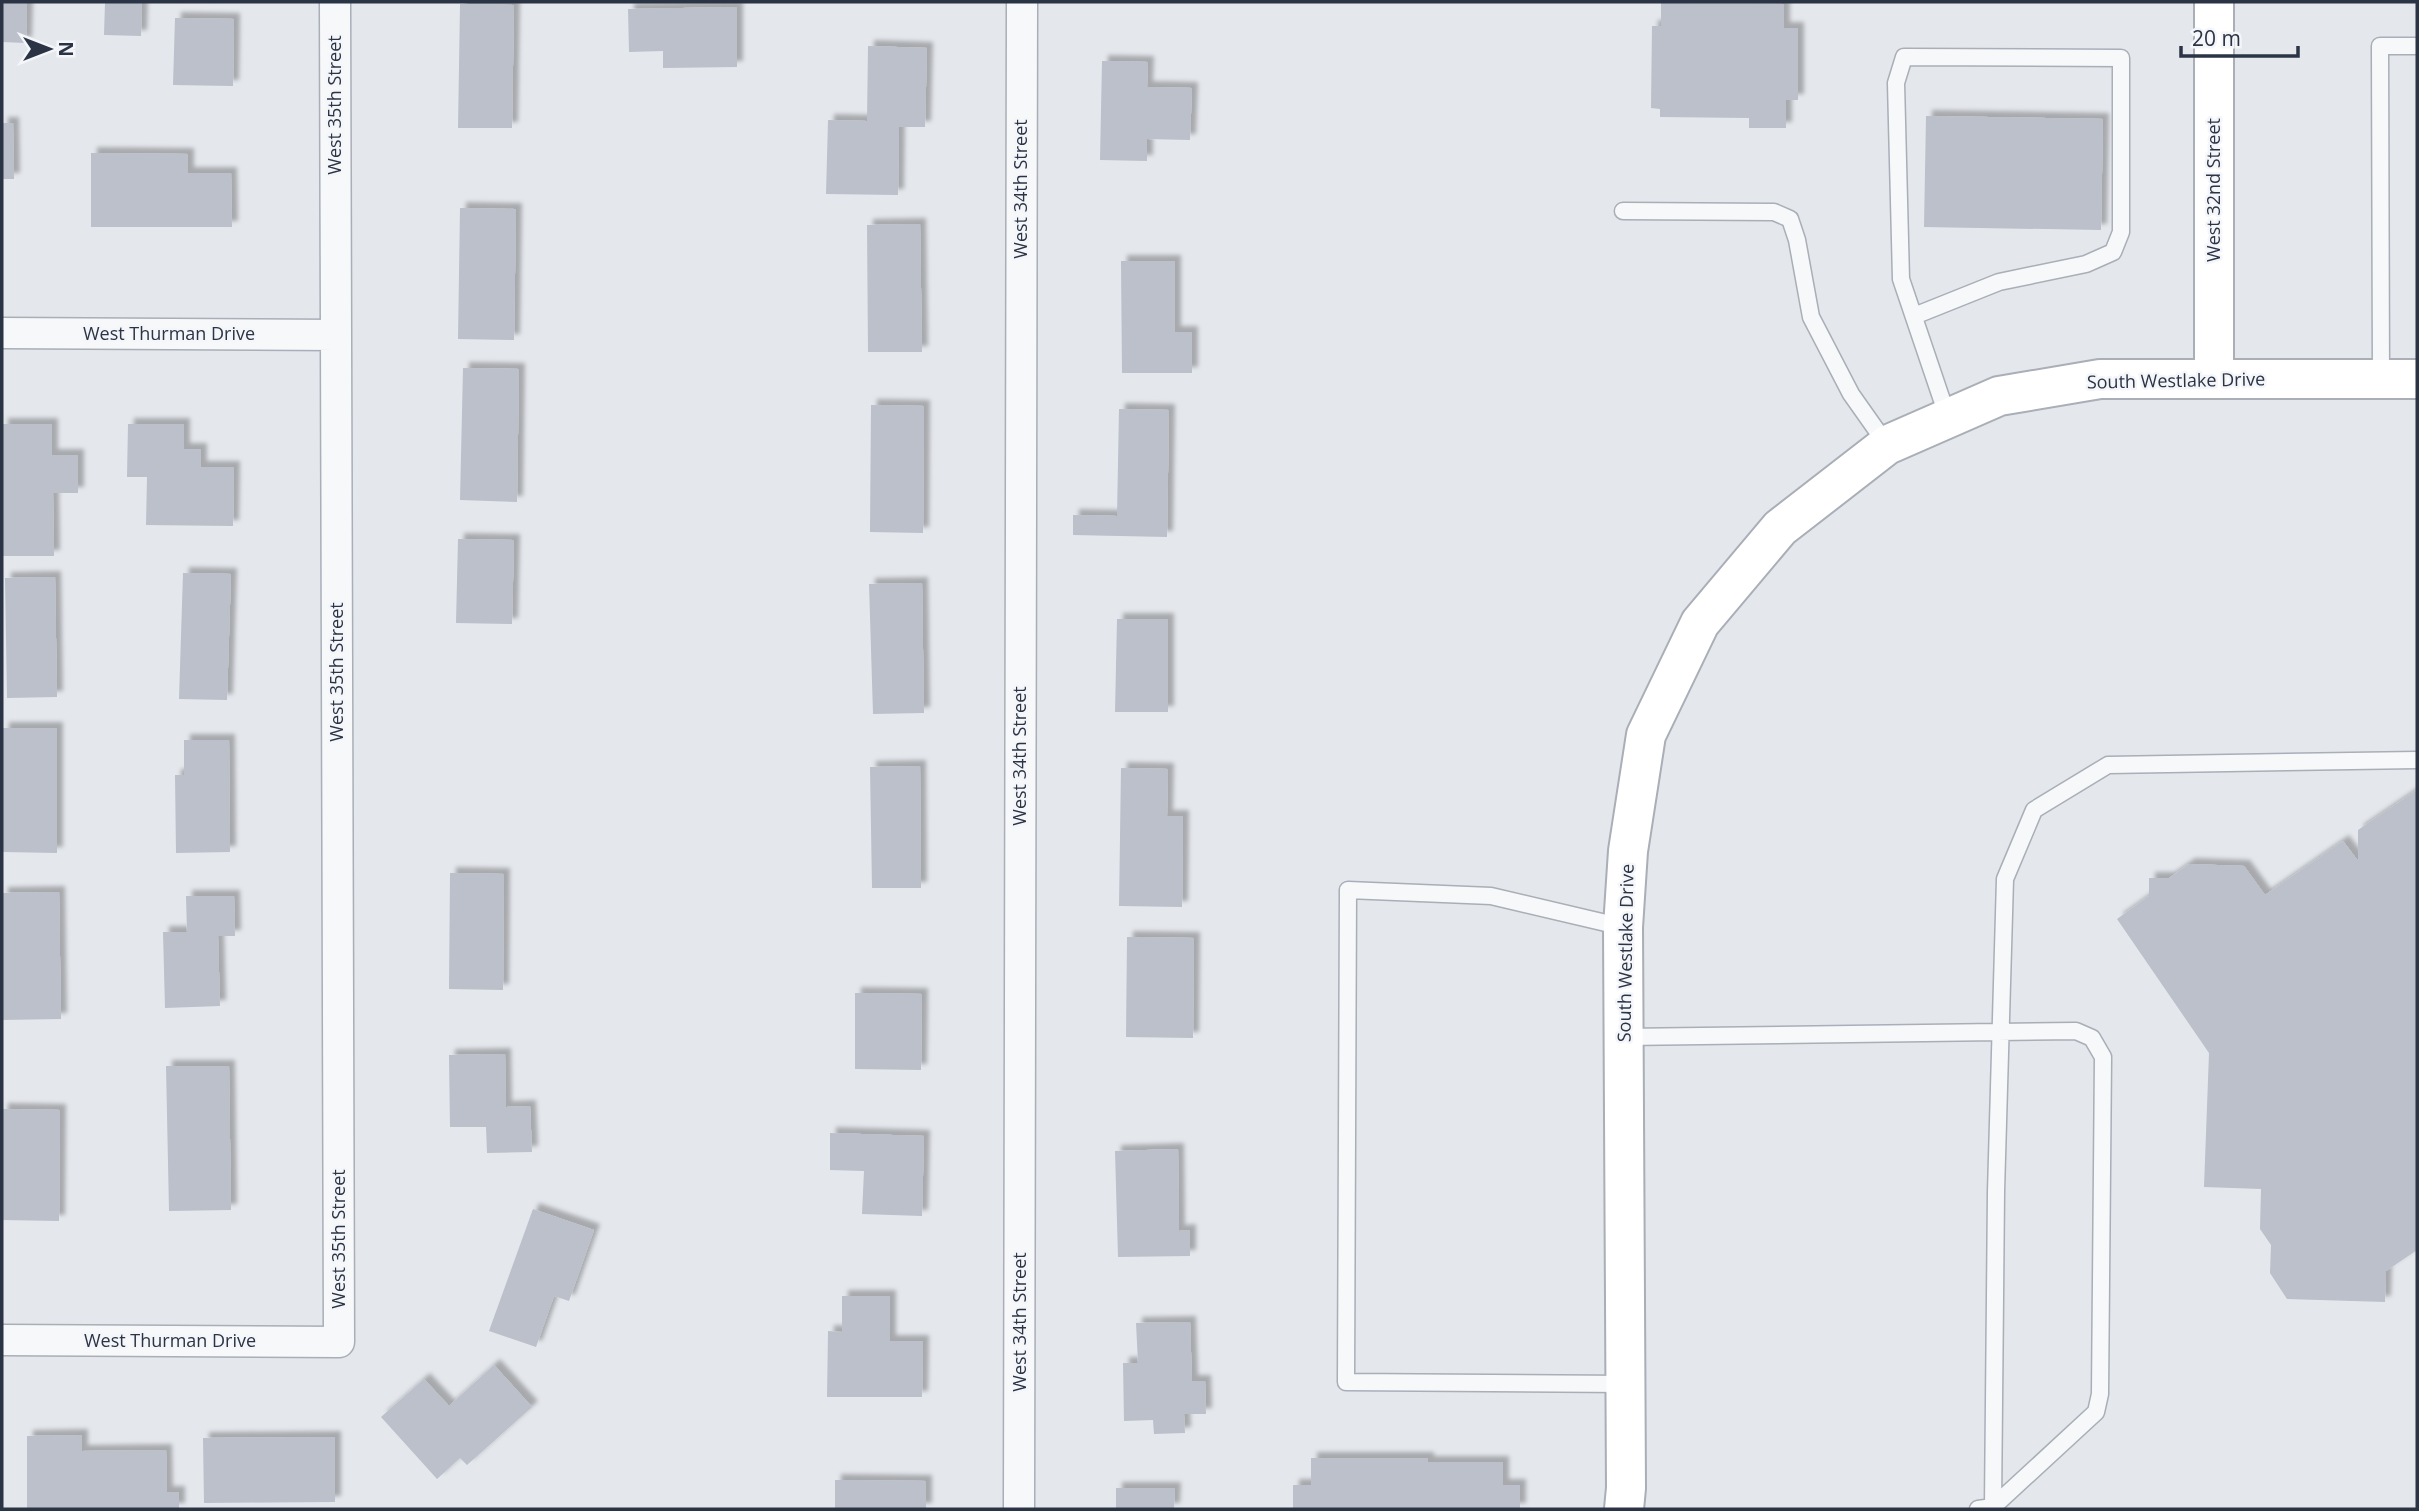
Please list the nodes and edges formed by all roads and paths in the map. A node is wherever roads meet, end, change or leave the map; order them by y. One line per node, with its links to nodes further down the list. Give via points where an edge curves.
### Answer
1 (335, 2): 8 (street, West 35th Street)
2 (1022, 2): 21 (street, West 34th Street)
3 (2214, 2): 9 (street, West 32nd Street)
4 (2417, 46): 10 (lane, via 2380,46)
5 (1623, 211): 12 (lane, via 1774,212 1790,219 1811,317 1851,394)
6 (1914, 316): 6 (lane, via 1901,279 1896,83 1904,57 2121,58 2121,232 2113,252 2086,264 1999,282); 11 (lane)
7 (2, 333): 8 (street, West Thurman Drive)
8 (336, 335): 18 (street, West 35th Street)
9 (2214, 379): 10 (street, South Westlake Drive); 11 (street, South Westlake Drive, via 2100,379 1999,396)
10 (2399, 379)
11 (1948, 418): 12 (street, South Westlake Drive)
12 (1886, 445): 14 (street, South Westlake Drive, via 1780,528 1700,623 1646,735 1628,851)
13 (2417, 760): 15 (lane, via 2108,765 2034,810 2005,879)
14 (1623, 927): 16 (street, South Westlake Drive); 19 (lane, via 1491,896 1348,890 1346,1382)
15 (2000, 1034): 16 (lane); 20 (lane); 20 (lane, via 2076,1031 2092,1038 2102,1058 2100,1394 2096,1412)
16 (1624, 1037): 19 (street, South Westlake Drive)
17 (2, 1340): 18 (street, West Thurman Drive)
18 (339, 1342)
19 (1626, 1384): 22 (street, South Westlake Drive)
20 (1986, 1508)
21 (1019, 1509)
22 (1624, 1509)

